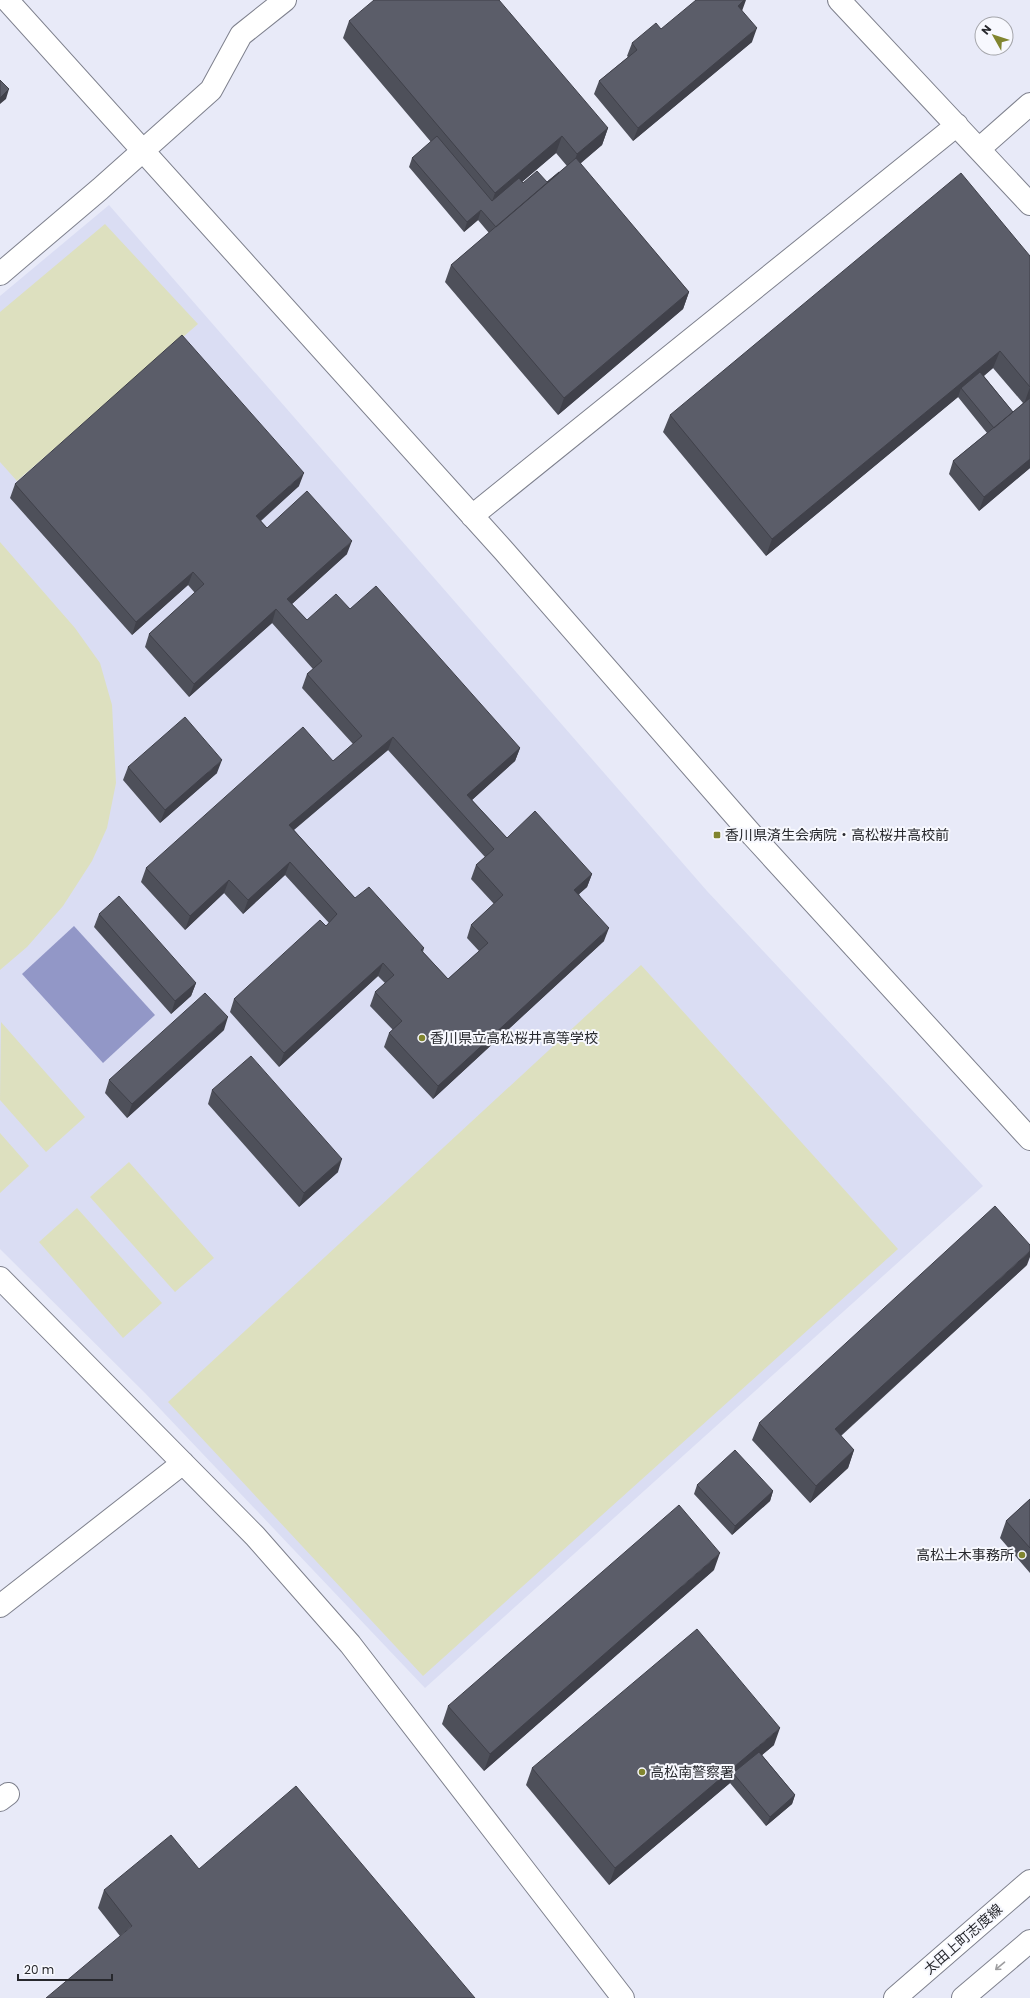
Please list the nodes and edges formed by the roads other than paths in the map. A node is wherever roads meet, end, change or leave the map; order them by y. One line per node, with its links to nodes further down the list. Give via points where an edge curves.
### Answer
1 (7, 0): 7 (street)
2 (285, 0): 7 (street, via 241,35 211,90)
3 (838, 0): 5 (street)
4 (1030, 104): 6 (street)
5 (957, 125): 6 (street); 10 (street)
6 (979, 150): 8 (street)
7 (144, 152): 9 (street); 10 (street)
8 (1030, 204)
9 (0, 274)
10 (472, 516): 11 (street, via 752,836)
11 (1030, 1139)
12 (0, 1278): 13 (street)
13 (183, 1462): 14 (street); 17 (street, via 256,1536 350,1644)
14 (0, 1606)
15 (1030, 1881): 18 (street, 太田上町志度線)
16 (1030, 1941): 19 (street, one-way to 19)
17 (623, 1998)
18 (895, 1998)
19 (963, 1998)

